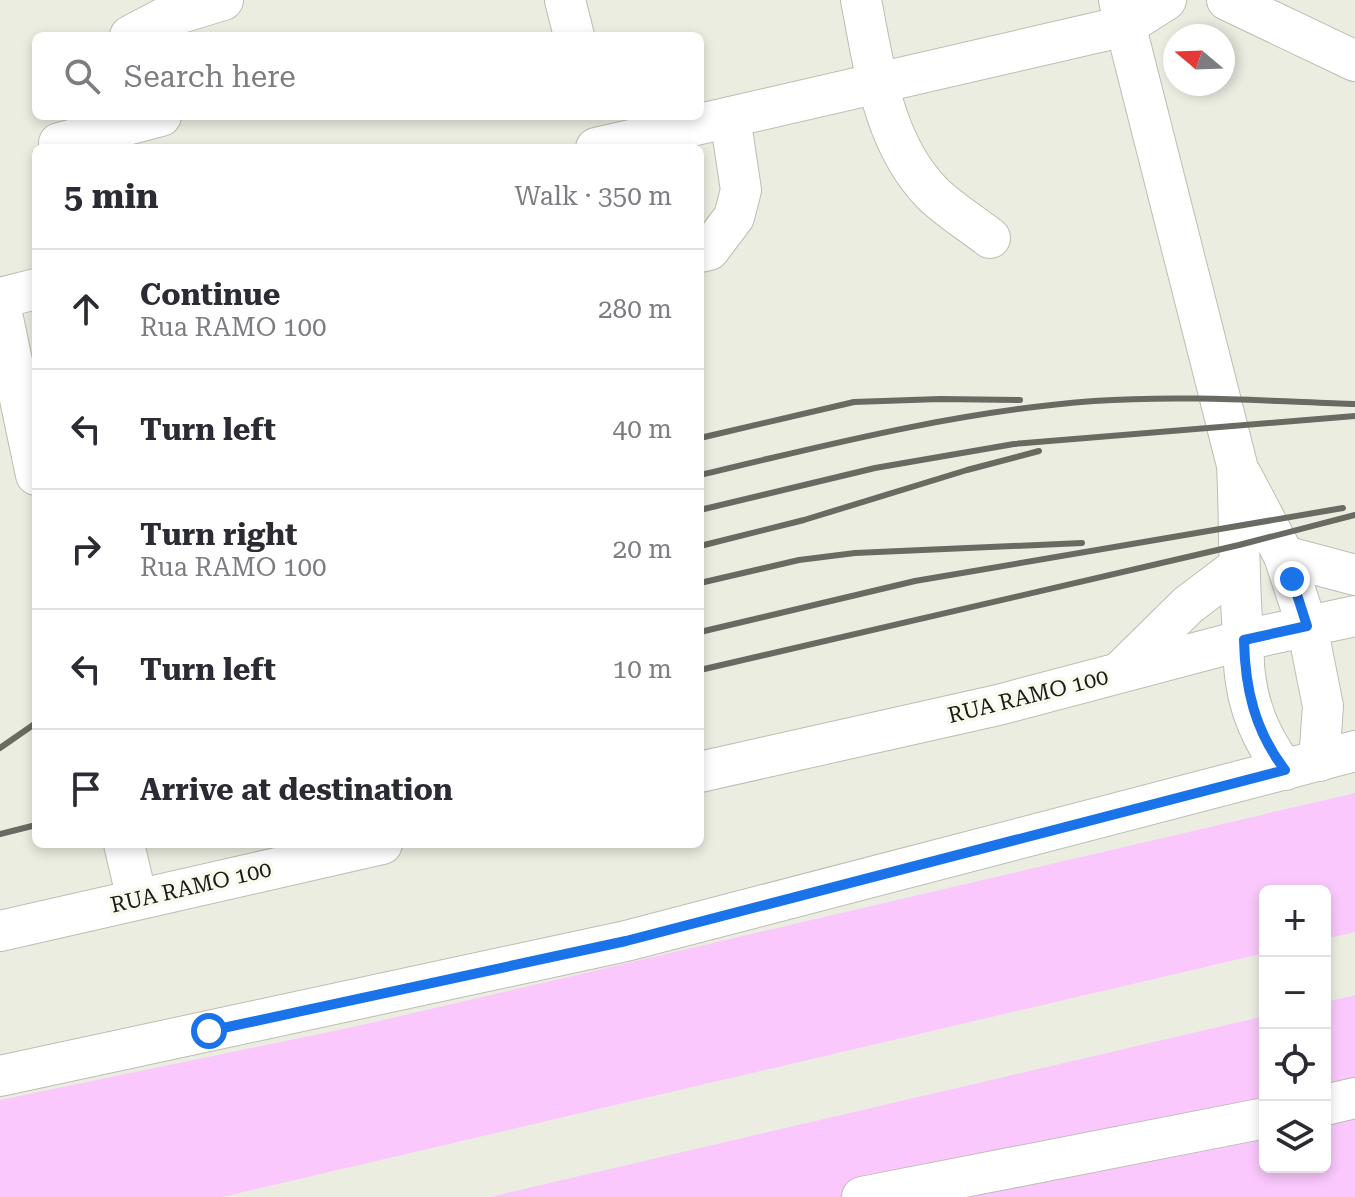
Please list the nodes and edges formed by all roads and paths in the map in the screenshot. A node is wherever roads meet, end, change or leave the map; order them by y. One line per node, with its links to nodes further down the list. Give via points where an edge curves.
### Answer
1 (223, 0): 7 (street)
2 (565, 0): 8 (street)
3 (861, 0): 10 (street)
4 (1166, 0): 6 (street)
5 (1231, 1): 9 (street)
6 (1122, 13): 10 (street); 20 (street)
7 (138, 32)
8 (573, 32)
9 (1355, 61)
10 (877, 83): 11 (street); 15 (street, via 903,153 932,193)
11 (730, 117): 14 (street); 16 (street, via 741,190 734,217)
12 (140, 120): 13 (street)
13 (58, 136)
14 (598, 137)
15 (990, 238)
16 (704, 251)
17 (32, 290): 18 (street)
18 (0, 301): 19 (street)
19 (13, 435): 21 (street)
20 (1237, 465): 22 (street); 23 (street)
21 (32, 468)
22 (1284, 556): 24 (street); 26 (street)
23 (1237, 568): 27 (street); 28 (street, via 1188,605)
24 (1355, 575)
25 (1355, 616): 26 (street, RUA RAMO 100)
26 (1307, 626): 27 (street, RUA RAMO 100); 29 (street, via 1323,706)
27 (1244, 640): 28 (street, RUA RAMO 100); 29 (street, via 1245,674 1268,748)
28 (1119, 673): 30 (street, RUA RAMO 100)
29 (1320, 761): 35 (street, via 626,941)
30 (704, 771)
31 (125, 848): 33 (street)
32 (364, 848): 33 (street, RUA RAMO 100)
33 (137, 899): 34 (street, RUA RAMO 100)
34 (0, 931)
35 (0, 1076)
36 (1355, 1098): 37 (street)
37 (1331, 1104)
38 (1259, 1119): 39 (street)
39 (862, 1197)

